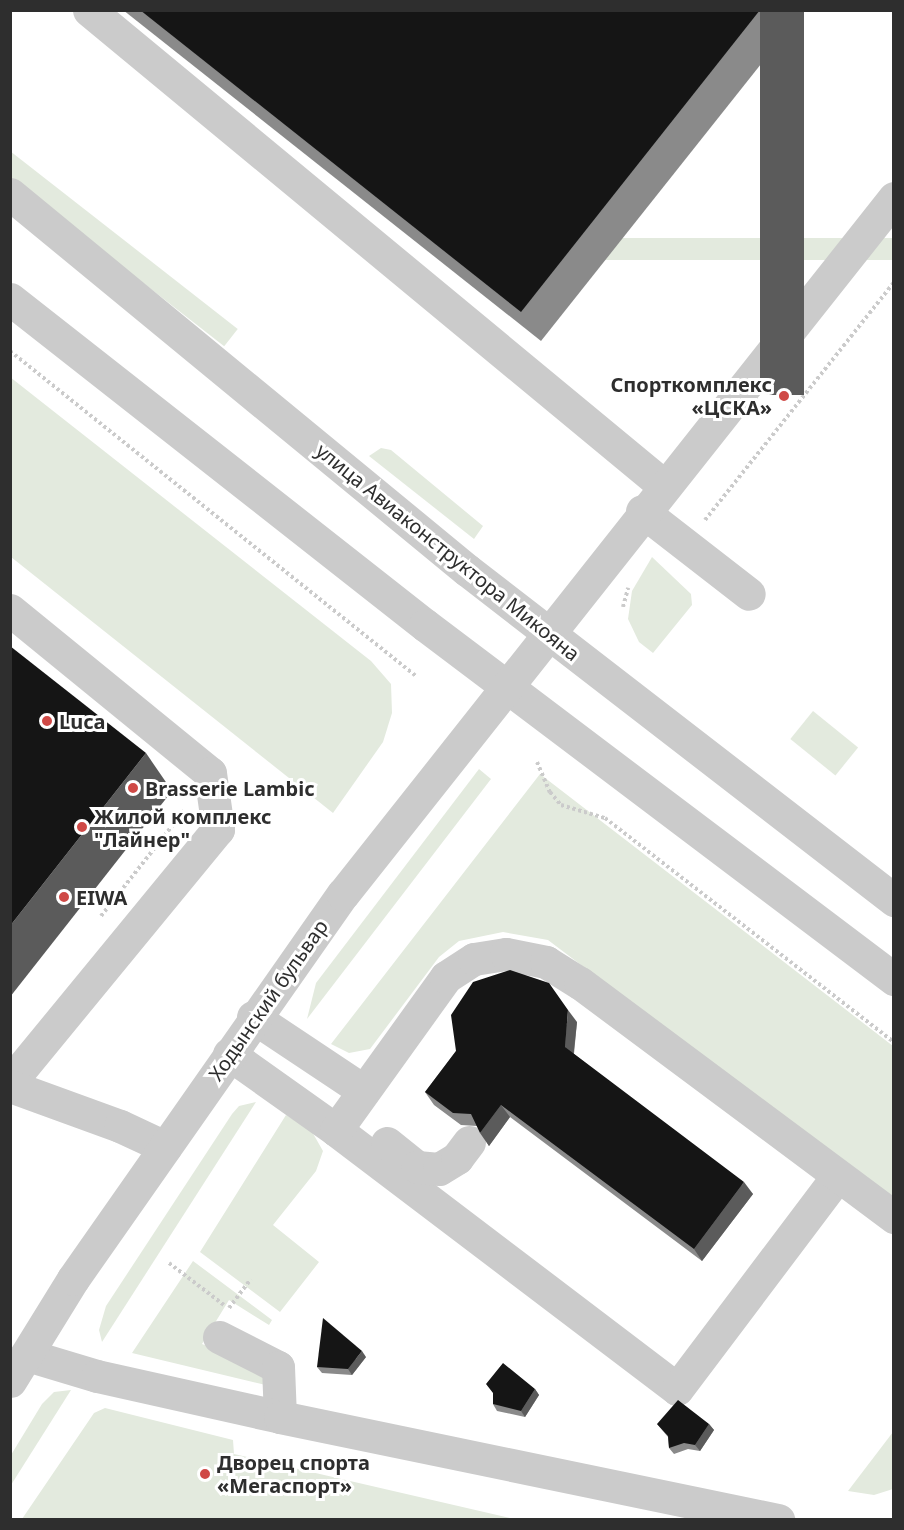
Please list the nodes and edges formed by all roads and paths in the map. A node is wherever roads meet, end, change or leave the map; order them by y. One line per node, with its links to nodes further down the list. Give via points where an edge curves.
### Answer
1 (89, 10): 7 (street)
2 (10, 194): 14 (street, улица Авиаконструктора Микояна)
3 (894, 198): 7 (street, Ходынский бульвар)
4 (894, 282): 9 (path)
5 (10, 299): 16 (street)
6 (10, 351): 15 (path)
7 (663, 485): 8 (street, Ходынский бульвар)
8 (642, 511): 9 (street); 14 (street, Ходынский бульвар)
9 (686, 544): 11 (street)
10 (634, 578): 12 (path)
11 (749, 594)
12 (623, 607)
13 (10, 610): 25 (street, via 210,773 218,829)
14 (548, 633): 16 (street, Ходынский бульвар); 19 (street, улица Авиаконструктора Микояна)
15 (416, 676)
16 (507, 686): 21 (street); 22 (street, Ходынский бульвар, via 343,894)
17 (537, 762): 23 (path, via 561,805 605,818)
18 (183, 801): 20 (path, via 184,811)
19 (894, 900)
20 (99, 919)
21 (894, 980)
22 (253, 1017): 24 (street, Ходынский бульвар); 27 (street)
23 (894, 1042)
24 (229, 1054): 27 (street); 29 (street, Ходынский бульвар)
25 (10, 1082)
26 (10, 1086): 29 (street, via 120,1126)
27 (349, 1111): 28 (street, via 417,1167 439,1169 457,1158); 30 (street, via 446,977 474,959 506,954 546,962 580,983); 30 (street, via 677,1389)
28 (469, 1142)
29 (165, 1147): 35 (street, Ходынский бульвар, via 73,1279)
30 (837, 1177): 31 (street)
31 (894, 1217)
32 (169, 1263): 34 (path)
33 (251, 1279): 34 (path)
34 (228, 1321): 36 (street, via 278,1367)
35 (19, 1368): 36 (street, via 97,1376)
36 (280, 1417): 37 (street)
37 (778, 1520)

